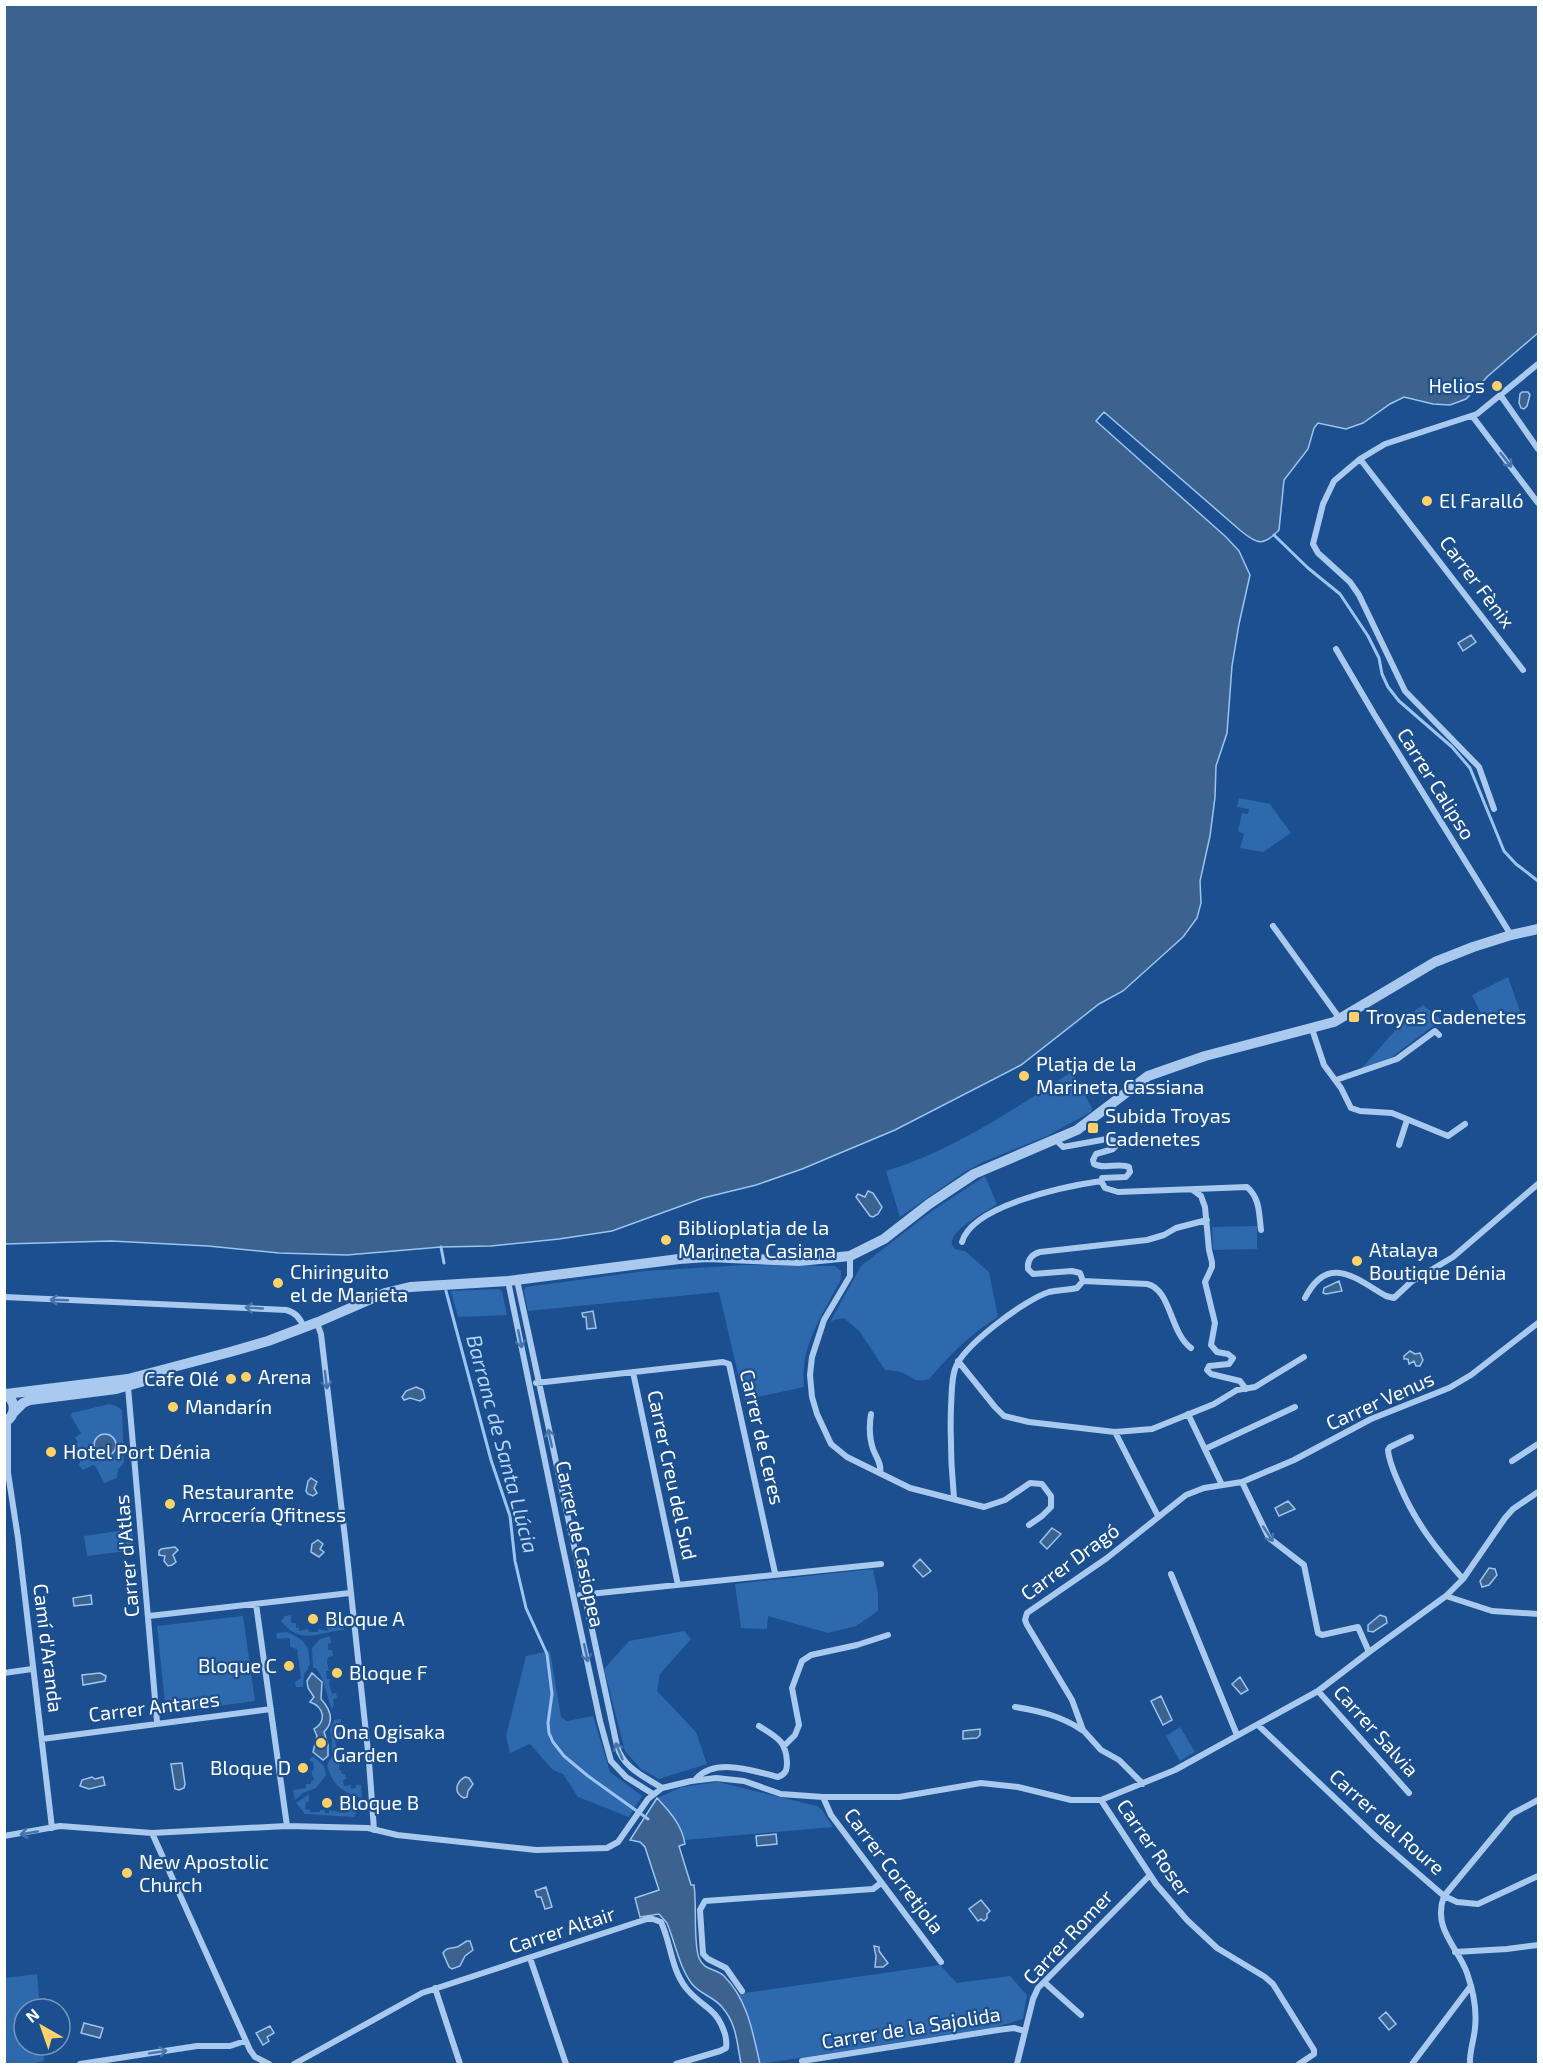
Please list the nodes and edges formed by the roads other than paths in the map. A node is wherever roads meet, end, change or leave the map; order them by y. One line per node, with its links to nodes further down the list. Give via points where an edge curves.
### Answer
1 (1539, 364): 2 (street)
2 (1501, 396): 3 (street); 4 (street)
3 (1473, 417): 5 (street, via 1394,441); 6 (street, one-way to 6)
4 (1539, 449)
5 (1360, 459): 8 (street, Carrer Fènix); 9 (street, via 1334,481 1323,504 1314,547 1355,588 1405,691 1479,767)
6 (1539, 503)
7 (1336, 649): 12 (street, Carrer Calipso)
8 (1523, 670)
9 (1494, 809)
10 (1273, 926): 13 (street)
11 (1536, 930): 12 (street)
12 (1511, 935): 13 (street, via 1435,962)
13 (1340, 1019): 14 (street)
14 (1312, 1029): 16 (street, via 1324,1065); 19 (street, via 1205,1056 1148,1076 1094,1119)
15 (1439, 1035): 16 (street, via 1435,1031 1397,1059)
16 (1336, 1080): 17 (street, via 1355,1110 1392,1113)
17 (1407, 1120): 18 (street, via 1448,1136); 20 (street)
18 (1465, 1124)
19 (1056, 1140): 21 (street, via 1066,1147 1107,1139 1114,1142 1113,1149 1096,1154 1094,1164 1127,1166 1130,1172 1126,1177 1107,1176); 27 (street, via 974,1174 884,1239)
20 (1400, 1145)
21 (1101, 1181): 23 (street, via 1105,1188 1118,1192); 26 (street, via 1049,1191 1001,1209 974,1225)
22 (1539, 1184): 31 (street, via 1453,1257 1394,1298 1338,1272 1322,1276)
23 (1193, 1190): 24 (street, via 1201,1196); 25 (street, via 1247,1187 1256,1197)
24 (1207, 1220): 29 (street, via 1147,1240 1040,1252 1029,1260 1028,1269 1033,1274 1078,1272); 43 (street, via 1212,1262 1205,1288 1215,1323 1211,1345 1233,1358 1229,1364 1212,1365 1207,1370 1240,1381)
25 (1261, 1230)
26 (962, 1242)
27 (850, 1256): 28 (street, via 799,1261 679,1259); 56 (street, via 850,1276 824,1320 816,1343 810,1367 811,1389 817,1414 834,1447)
28 (512, 1281): 32 (street, via 402,1288); 40 (street, Carrer de Casiopea); 41 (street, Carrer de Casiopea, one-way to 41)
29 (1083, 1281): 35 (street, via 1155,1286 1180,1338); 37 (street, via 1077,1288 1050,1292 1029,1302 985,1334)
30 (4, 1298): 34 (street, one-way to 30, via 299,1318 286,1310)
31 (1305, 1298)
32 (317, 1323): 34 (street); 68 (street, one-way to 68)
33 (1539, 1323): 57 (street, Carrer Venus, via 1449,1388 1371,1419 1294,1460)
34 (304, 1328): 38 (street)
35 (1191, 1348)
36 (1304, 1357): 43 (street)
37 (958, 1361): 49 (street, via 1005,1416); 60 (street, via 952,1400)
38 (177, 1366): 42 (street); 44 (street, via 114,1382)
39 (633, 1372): 40 (street, Carrer de Ceres); 64 (street, Carrer de Ceres, via 729,1364); 67 (street, Carrer Creu del Sud)
40 (538, 1383): 41 (street, Carrer de Ceres); 69 (street, Carrer de Casiopea, one-way to 40)
41 (529, 1384): 70 (street, Carrer de Casiopea)
42 (128, 1387): 48 (street, via 30,1400); 74 (street, Carrer d'Atlas)
43 (1246, 1389): 47 (street)
44 (5, 1393): 48 (street, via 13,1402)
45 (1295, 1407): 52 (street)
46 (871, 1414): 56 (street, via 869,1431)
47 (1188, 1414): 49 (street, via 1152,1429); 52 (street)
48 (9, 1419): 55 (street, Camí d'Aranda)
49 (1115, 1432): 61 (street)
50 (1411, 1437): 66 (street, via 1388,1450 1398,1480 1421,1528)
51 (1539, 1444): 53 (street)
52 (1205, 1449): 58 (street)
53 (1512, 1461)
54 (4, 1463): 55 (street, Camí d'Aranda)
55 (8, 1473): 77 (street, Camí d'Aranda)
56 (880, 1473): 60 (street, via 921,1492)
57 (1242, 1482): 58 (street, Carrer Venus); 76 (street, one-way to 76, via 1269,1538 1304,1564 1318,1633 1358,1627)
58 (1222, 1485): 61 (street, Carrer Dragó, via 1186,1495)
59 (1539, 1491): 66 (street, via 1505,1518)
60 (954, 1498): 62 (street, via 984,1507 1005,1500 1030,1483 1042,1484 1051,1496 1051,1507)
61 (1158, 1516): 85 (street, Carrer Dragó, via 1025,1616 1072,1700)
62 (1029, 1526)
63 (881, 1564): 64 (street)
64 (775, 1574): 67 (street)
65 (1171, 1574): 86 (street)
66 (1463, 1579): 71 (street)
67 (678, 1585): 69 (street)
68 (350, 1593): 72 (street); 99 (street)
69 (583, 1595): 70 (street); 91 (street, Carrer de Casiopea, one-way to 69, via 619,1755)
70 (573, 1596): 93 (street, Carrer de Casiopea, one-way to 93, via 611,1761)
71 (1446, 1596): 73 (street, via 1492,1611); 76 (street)
72 (256, 1604): 74 (street); 81 (street)
73 (1539, 1614)
74 (149, 1616): 82 (street, Carrer d'Atlas)
75 (888, 1635): 88 (street, via 811,1655 802,1661 792,1688 799,1725)
76 (1369, 1652): 79 (street)
77 (32, 1670): 78 (street); 87 (street, Camí d'Aranda)
78 (4, 1673)
79 (1318, 1691): 83 (street); 92 (street, Carrer Salvia)
80 (1015, 1707): 85 (street, via 1045,1712)
81 (271, 1709): 82 (street, Carrer Antares); 97 (street)
82 (157, 1722): 87 (street, Carrer Antares)
83 (1258, 1725): 86 (street); 105 (street, Carrer del Roure)
84 (759, 1726): 88 (street)
85 (1083, 1730): 90 (street, Carrer Dragó)
86 (1237, 1736): 90 (street)
87 (42, 1739): 98 (street, Camí d'Aranda)
88 (784, 1746): 89 (street, via 787,1768 778,1777 729,1767 702,1772)
89 (696, 1780): 91 (street); 94 (street, via 744,1781 781,1794)
90 (1143, 1784): 95 (street)
91 (662, 1788): 93 (street)
92 (1409, 1792)
93 (651, 1797): 99 (street, via 612,1847 501,1847)
94 (822, 1797): 95 (street, via 898,1797 981,1783 1071,1800); 104 (street, Carrer Corretjola)
95 (1101, 1800): 102 (street, Carrer Roser)
96 (1539, 1800): 105 (street, via 1512,1815)
97 (287, 1826): 99 (street); 100 (street)
98 (52, 1828): 100 (street); 101 (street, one-way to 101)
99 (374, 1830)
100 (152, 1833): 116 (street)
101 (4, 1836)
102 (1150, 1875): 110 (street, Carrer Romer); 125 (street, Carrer Roser, via 1210,1942 1273,1984 1314,2050)
103 (1539, 1876): 105 (street, via 1478,1904)
104 (881, 1883): 109 (street, Carrer Corretjola); 113 (street, via 873,1889 705,1901 700,1910 703,1954 726,1968)
105 (1444, 1896): 107 (street, Carrer del Roure, via 1444,1929)
106 (1539, 1945): 107 (street)
107 (1455, 1952): 111 (street, Carrer del Roure, via 1467,1972)
108 (530, 1958): 112 (street, Carrer Altair); 122 (street); 123 (street, Carrer Altair, via 650,1918 658,1919 681,1981 714,2012 727,2042 720,2051)
109 (941, 1962)
110 (1044, 1982): 114 (street); 115 (street, Carrer Romer, via 1033,1999)
111 (1470, 1987): 126 (street); 127 (street, Carrer del Roure, via 1476,2013)
112 (435, 1988): 120 (street, Carrer Altair); 121 (street)
113 (742, 1991)
114 (1081, 2015)
115 (1024, 2031): 117 (street, Carrer de la Sajolida, via 998,2030); 124 (street, Carrer Romer)
116 (245, 2041): 118 (street, one-way to 116); 119 (street, via 255,2056)
117 (802, 2061)
118 (83, 2064)
119 (269, 2064)
120 (294, 2064)
121 (460, 2064)
122 (566, 2064)
123 (676, 2064)
124 (1017, 2064)
125 (1299, 2064)
126 (1412, 2064)
127 (1470, 2064)

